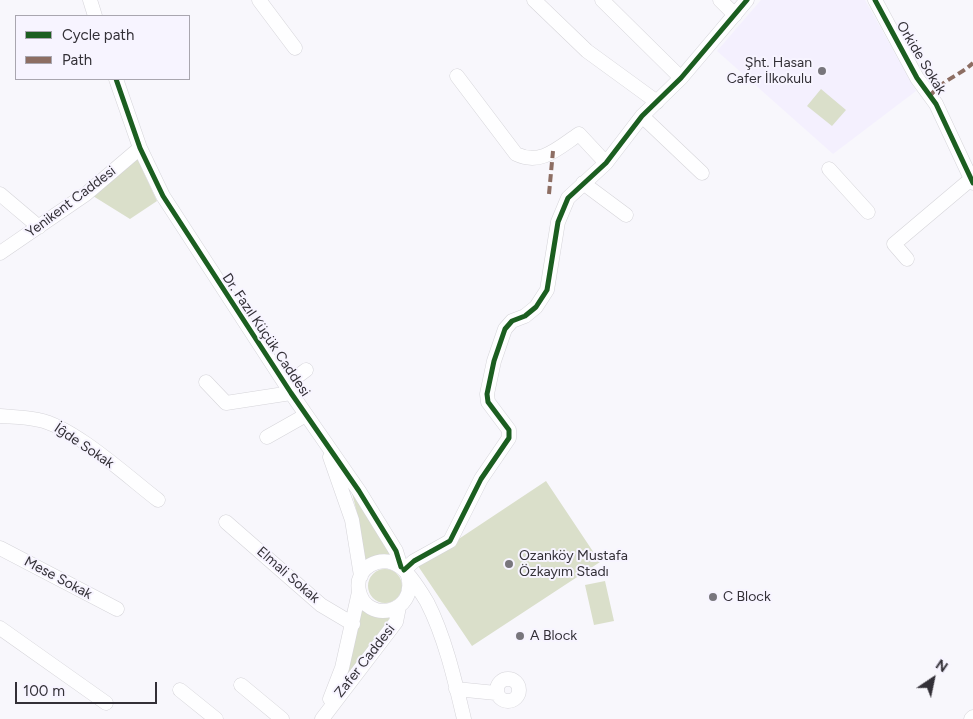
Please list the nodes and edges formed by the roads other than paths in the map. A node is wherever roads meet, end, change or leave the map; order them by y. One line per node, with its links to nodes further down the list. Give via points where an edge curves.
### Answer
1 (90, 0): 8 (street)
2 (259, 0): 10 (street)
3 (534, 0): 14 (street, via 587,51)
4 (602, 0): 12 (street)
5 (720, 0): 9 (street)
6 (747, 0): 9 (street)
7 (875, 0): 20 (street, Orkide Sokak, via 917,78 936,104)
8 (95, 15)
9 (735, 15): 12 (street)
10 (295, 48)
11 (456, 76): 17 (street, via 516,154 525,158 545,157 578,134)
12 (681, 78): 14 (street)
13 (116, 80): 16 (street, Dr. Fazıl Küçük Caddesi)
14 (656, 102): 15 (street)
15 (642, 116): 17 (street); 19 (street)
16 (140, 148): 25 (street, Yenikent Caddesi, via 86,194); 30 (street, Dr. Fazıl Küçük Caddesi, via 173,211)
17 (606, 164): 21 (street)
18 (829, 169): 23 (street)
19 (702, 173)
20 (972, 181): 27 (street, via 894,244)
21 (583, 183): 24 (street); 38 (street, via 568,198 558,222 547,290 536,307 505,329 494,361 488,402 509,430 509,438 481,479 450,541 414,560)
22 (0, 194): 25 (street)
23 (868, 212)
24 (626, 215)
25 (39, 227): 26 (street, Yenikent Caddesi)
26 (0, 253)
27 (907, 259)
28 (306, 370): 30 (street)
29 (206, 382): 30 (street, via 226,404)
30 (288, 389): 31 (street, Dr. Fazıl Küçük Caddesi)
31 (306, 415): 33 (street); 34 (street, Dr. Fazıl Küçük Caddesi)
32 (0, 416): 35 (street, İĝde Sokak, via 55,425)
33 (267, 437)
34 (325, 442): 38 (street, Dr. Fazıl Küçük Caddesi, via 396,551); 39 (street, Dr. Fazıl Küçük Caddesi, via 352,520)
35 (158, 500)
36 (226, 522): 44 (street, Elmali Sokak, via 321,605)
37 (0, 548): 42 (street, Mese Sokak)
38 (404, 571): 39 (street, via 386,560 365,569); 41 (street, via 409,591); 43 (street, Dr. Fazıl Küçük Caddesi, via 417,586)
39 (361, 576): 40 (street)
40 (359, 592): 41 (street, via 363,600 376,610 392,610); 44 (street, Zafer Caddesi)
41 (401, 605): 43 (street); 51 (street, Zafer Caddesi, via 396,622)
42 (117, 609)
43 (432, 614): 47 (street, Dr. Fazıl Küçük Caddesi)
44 (353, 624): 51 (street, Zafer Caddesi, via 342,668)
45 (0, 628): 50 (street)
46 (241, 684): 53 (street)
47 (456, 689): 49 (street); 54 (street, Dr. Fazıl Küçük Caddesi)
48 (180, 690): 52 (street)
49 (496, 693)
50 (106, 703)
51 (323, 716)
52 (216, 719)
53 (282, 719)
54 (464, 719)

